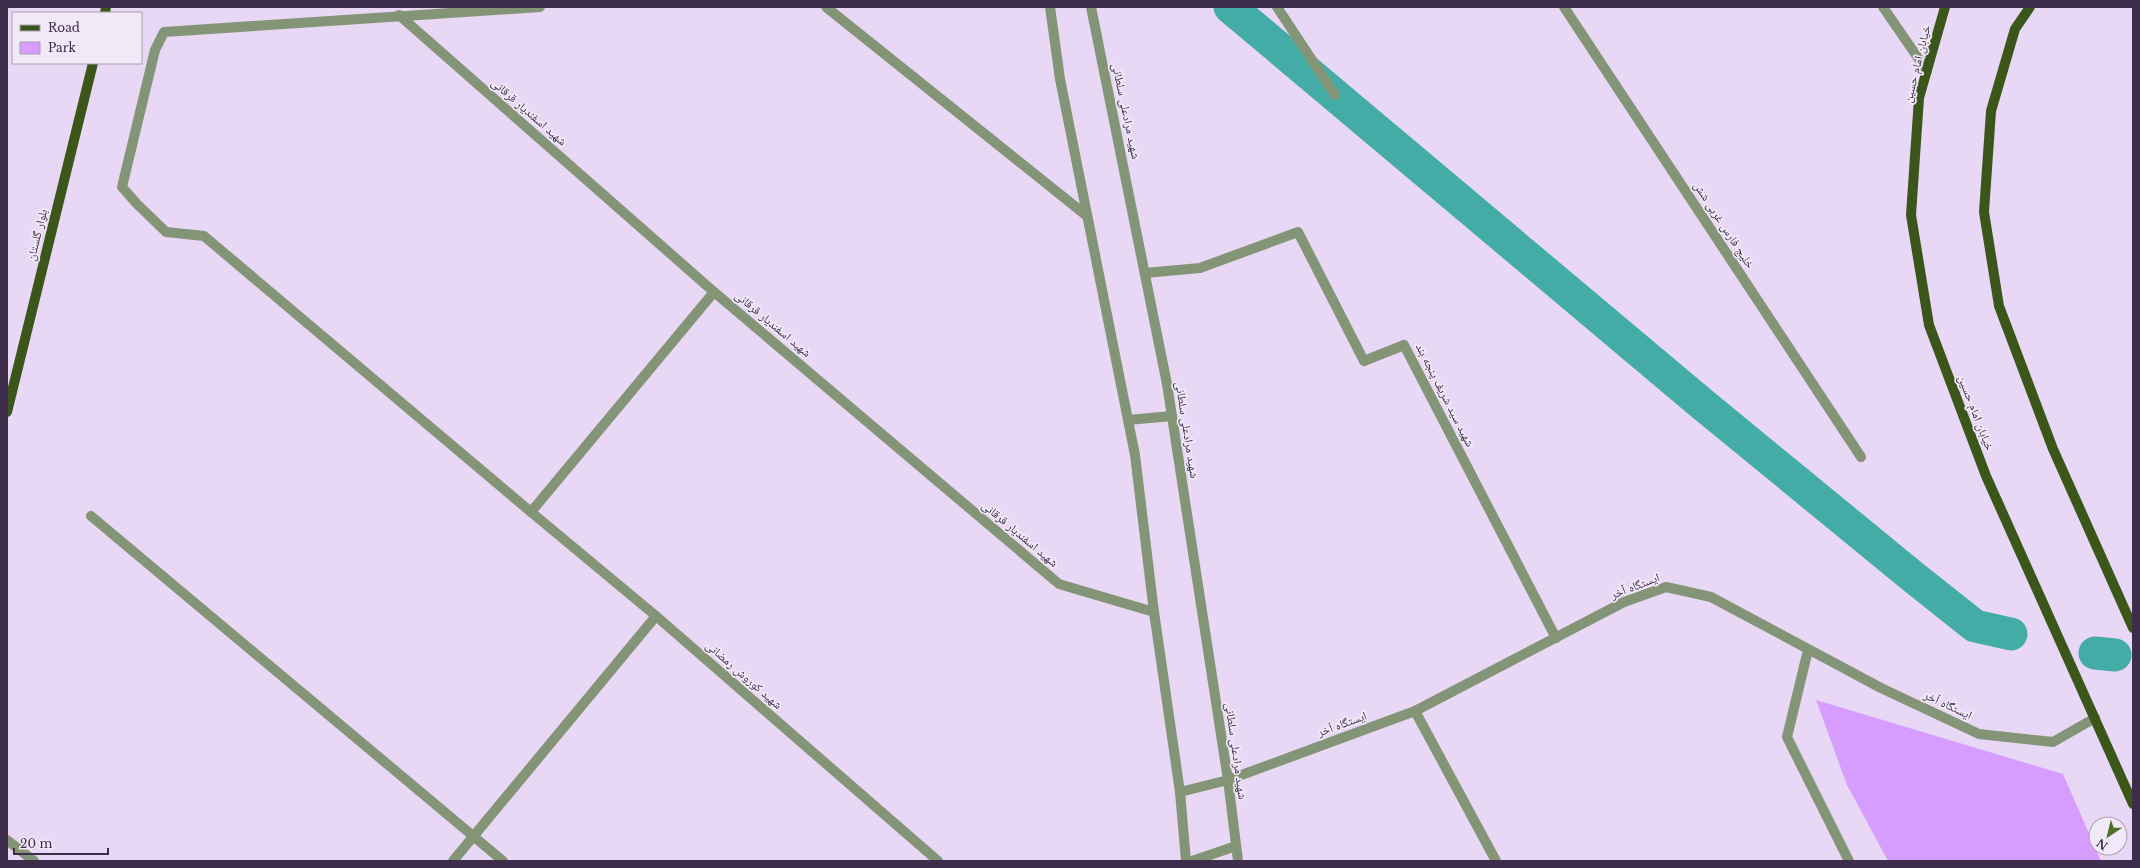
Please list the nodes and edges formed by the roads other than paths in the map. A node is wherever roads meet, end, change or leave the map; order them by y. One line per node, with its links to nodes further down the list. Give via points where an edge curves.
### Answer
1 (540, 7): 10 (street)
2 (826, 7): 14 (street)
3 (1050, 7): 14 (street, via 1060,79)
4 (1090, 7): 15 (street, شهید مرادعلی سلطانی)
5 (1277, 7): 13 (street)
6 (1564, 7): 20 (street, خلیج فارس غربی شش)
7 (1883, 7): 12 (street)
8 (1945, 7): 12 (main road, خیابان امام حسین)
9 (2030, 7): 25 (main road, via 2015,29 1991,111 1984,212 1999,306 2053,449)
10 (399, 15): 16 (street, شهید اسفندیار قرقانی); 21 (street, شهید کوروش رمضانی, via 164,32 155,50 122,187 166,232 204,236)
11 (93, 64): 17 (main road, بلوار گلستان)
12 (1927, 71): 29 (main road, خیابان امام حسین, via 1919,98 1911,215 1929,324 1986,476)
13 (1335, 95)
14 (1087, 216): 19 (street)
15 (1146, 273): 18 (street, شهید مرادعلی سلطانی); 26 (street, شهید سید شریف پنجه بند, via 1200,268 1298,232 1364,361 1404,345)
16 (714, 292): 21 (street); 23 (street, شهید اسفندیار قرقانی, via 1059,584)
17 (7, 412)
18 (1172, 416): 19 (street); 30 (street, شهید مرادعلی سلطانی)
19 (1128, 420): 23 (street, via 1135,455)
20 (1861, 457)
21 (531, 512): 24 (street, شهید کوروش رمضانی)
22 (91, 516): 33 (street)
23 (1154, 612): 31 (street)
24 (656, 616): 33 (street); 39 (street, شهید کوروش رمضانی)
25 (2133, 628)
26 (1556, 638): 27 (street, ایستگاه آخر, via 1624,602 1666,587 1711,597); 28 (street, ایستگاه آخر)
27 (1808, 650): 29 (street, ایستگاه آخر, via 1979,734 2053,742); 44 (street, via 1787,737)
28 (1415, 711): 30 (street, ایستگاه آخر); 43 (street)
29 (2095, 718): 32 (main road, خیابان امام حسین)
30 (1228, 780): 31 (street, ایستگاه آخر); 35 (street, شهید مرادعلی سلطانی)
31 (1180, 792): 40 (street)
32 (2133, 804)
33 (474, 835): 37 (street); 38 (street)
34 (7, 840): 36 (street)
35 (1236, 846): 41 (street); 42 (street, شهید مرادعلی سلطانی)
36 (34, 861)
37 (453, 861)
38 (503, 861)
39 (938, 861)
40 (1186, 861)
41 (1192, 861)
42 (1238, 861)
43 (1496, 861)
44 (1849, 861)

